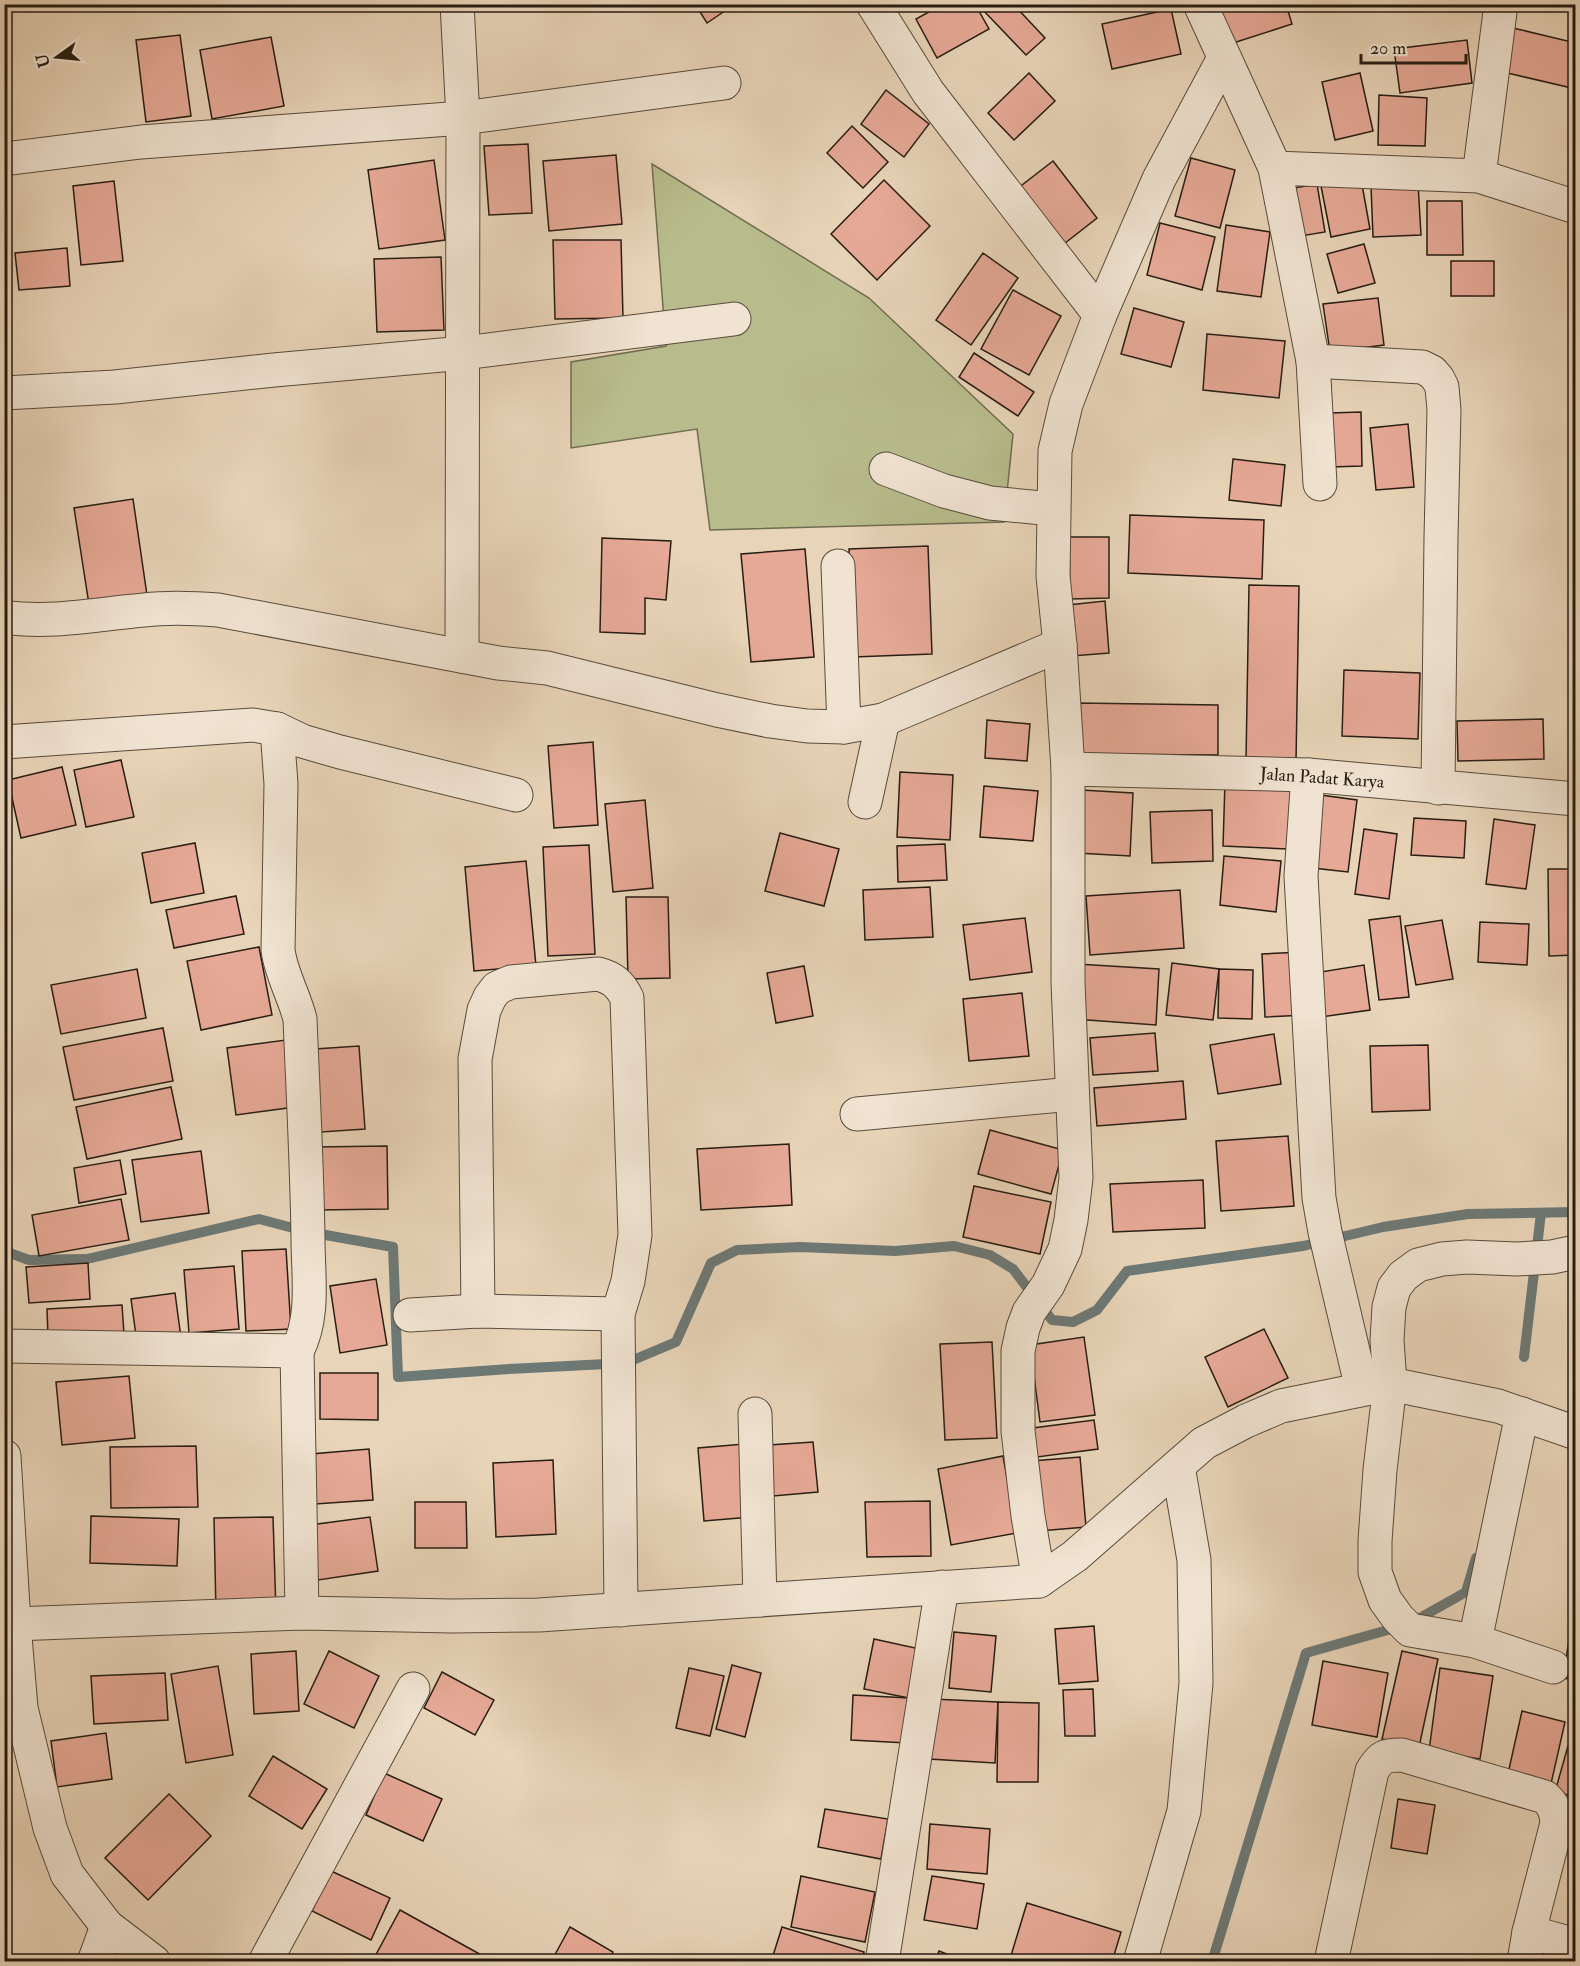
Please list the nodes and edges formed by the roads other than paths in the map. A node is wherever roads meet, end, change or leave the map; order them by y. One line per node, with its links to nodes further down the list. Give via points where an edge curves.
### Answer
1 (457, 4): 7 (street)
2 (873, 4): 12 (street, via 928,92)
3 (1200, 4): 5 (street)
4 (1501, 4): 10 (street)
5 (1224, 58): 9 (street); 12 (street, via 1159,179)
6 (724, 83): 7 (street)
7 (463, 117): 8 (street, via 141,142); 14 (street)
8 (4, 159)
9 (1275, 168): 10 (street); 15 (street)
10 (1479, 176): 11 (street)
11 (1575, 207)
12 (1100, 315): 19 (street, via 1066,404 1055,451)
13 (734, 319): 14 (street)
14 (464, 352): 16 (street, via 115,387); 23 (street)
15 (1313, 361): 18 (street); 30 (street, via 1422,367 1432,372 1442,387)
16 (4, 393)
17 (886, 469): 19 (street, via 990,503)
18 (1320, 484)
19 (1053, 509): 22 (street, via 1053,576)
20 (838, 566): 25 (street)
21 (4, 617): 23 (street, via 19,620 168,608 218,609)
22 (1060, 645): 24 (street); 28 (street)
23 (462, 656): 25 (street, via 547,668 770,721)
24 (883, 720): 25 (street); 33 (street)
25 (844, 727)
26 (277, 729): 27 (street, via 253,725); 31 (street, via 340,752); 41 (street, via 281,784 278,950 300,1019 307,1180 309,1312)
27 (4, 742)
28 (1068, 770): 29 (street, Jalan Padat Karya); 34 (street)
29 (1308, 775): 30 (street, Jalan Padat Karya); 42 (street, via 1301,876 1319,1198 1328,1247)
30 (1438, 788): 32 (street, Jalan Padat Karya)
31 (516, 795)
32 (1575, 799)
33 (865, 802)
34 (1072, 1094): 35 (street); 49 (street, via 1076,1178 1065,1250 1029,1312 1018,1352 1018,1431)
35 (857, 1114)
36 (1564, 1254): 42 (street, via 1517,1259 1467,1257 1418,1265 1394,1288)
37 (478, 1311): 38 (street); 39 (street); 39 (street, via 475,1059 484,1010 497,988 511,982 598,974 610,977 627,998 635,1235)
38 (410, 1316)
39 (618, 1327): 52 (street)
40 (4, 1346): 41 (street)
41 (297, 1351): 53 (street)
42 (1376, 1386): 44 (street, via 1498,1406); 47 (street, via 1281,1406 1204,1443); 55 (street, via 1380,1470 1375,1572 1385,1600 1404,1624)
43 (754, 1414): 51 (street)
44 (1522, 1414): 45 (street); 55 (street)
45 (1575, 1432)
46 (4, 1455): 48 (street)
47 (1178, 1466): 49 (street, via 1075,1556); 65 (street, via 1194,1560 1196,1683 1184,1811)
48 (8, 1574): 54 (street)
49 (1039, 1581): 50 (street)
50 (942, 1587): 51 (street); 64 (street)
51 (760, 1600): 52 (street)
52 (621, 1610): 53 (street, via 464,1616)
53 (302, 1613): 54 (street)
54 (14, 1624): 58 (street, via 21,1708 50,1828 67,1874)
55 (1475, 1641): 56 (street)
56 (1552, 1667)
57 (413, 1689): 63 (street)
58 (107, 1926): 61 (street); 62 (street)
59 (1575, 1945): 60 (street)
60 (1527, 1947): 66 (street, via 1557,1823 1552,1804 1545,1797 1402,1755 1389,1755 1379,1759 1372,1772)
61 (93, 1962)
62 (154, 1962)
63 (265, 1962)
64 (882, 1962)
65 (1140, 1962)
66 (1331, 1962)

